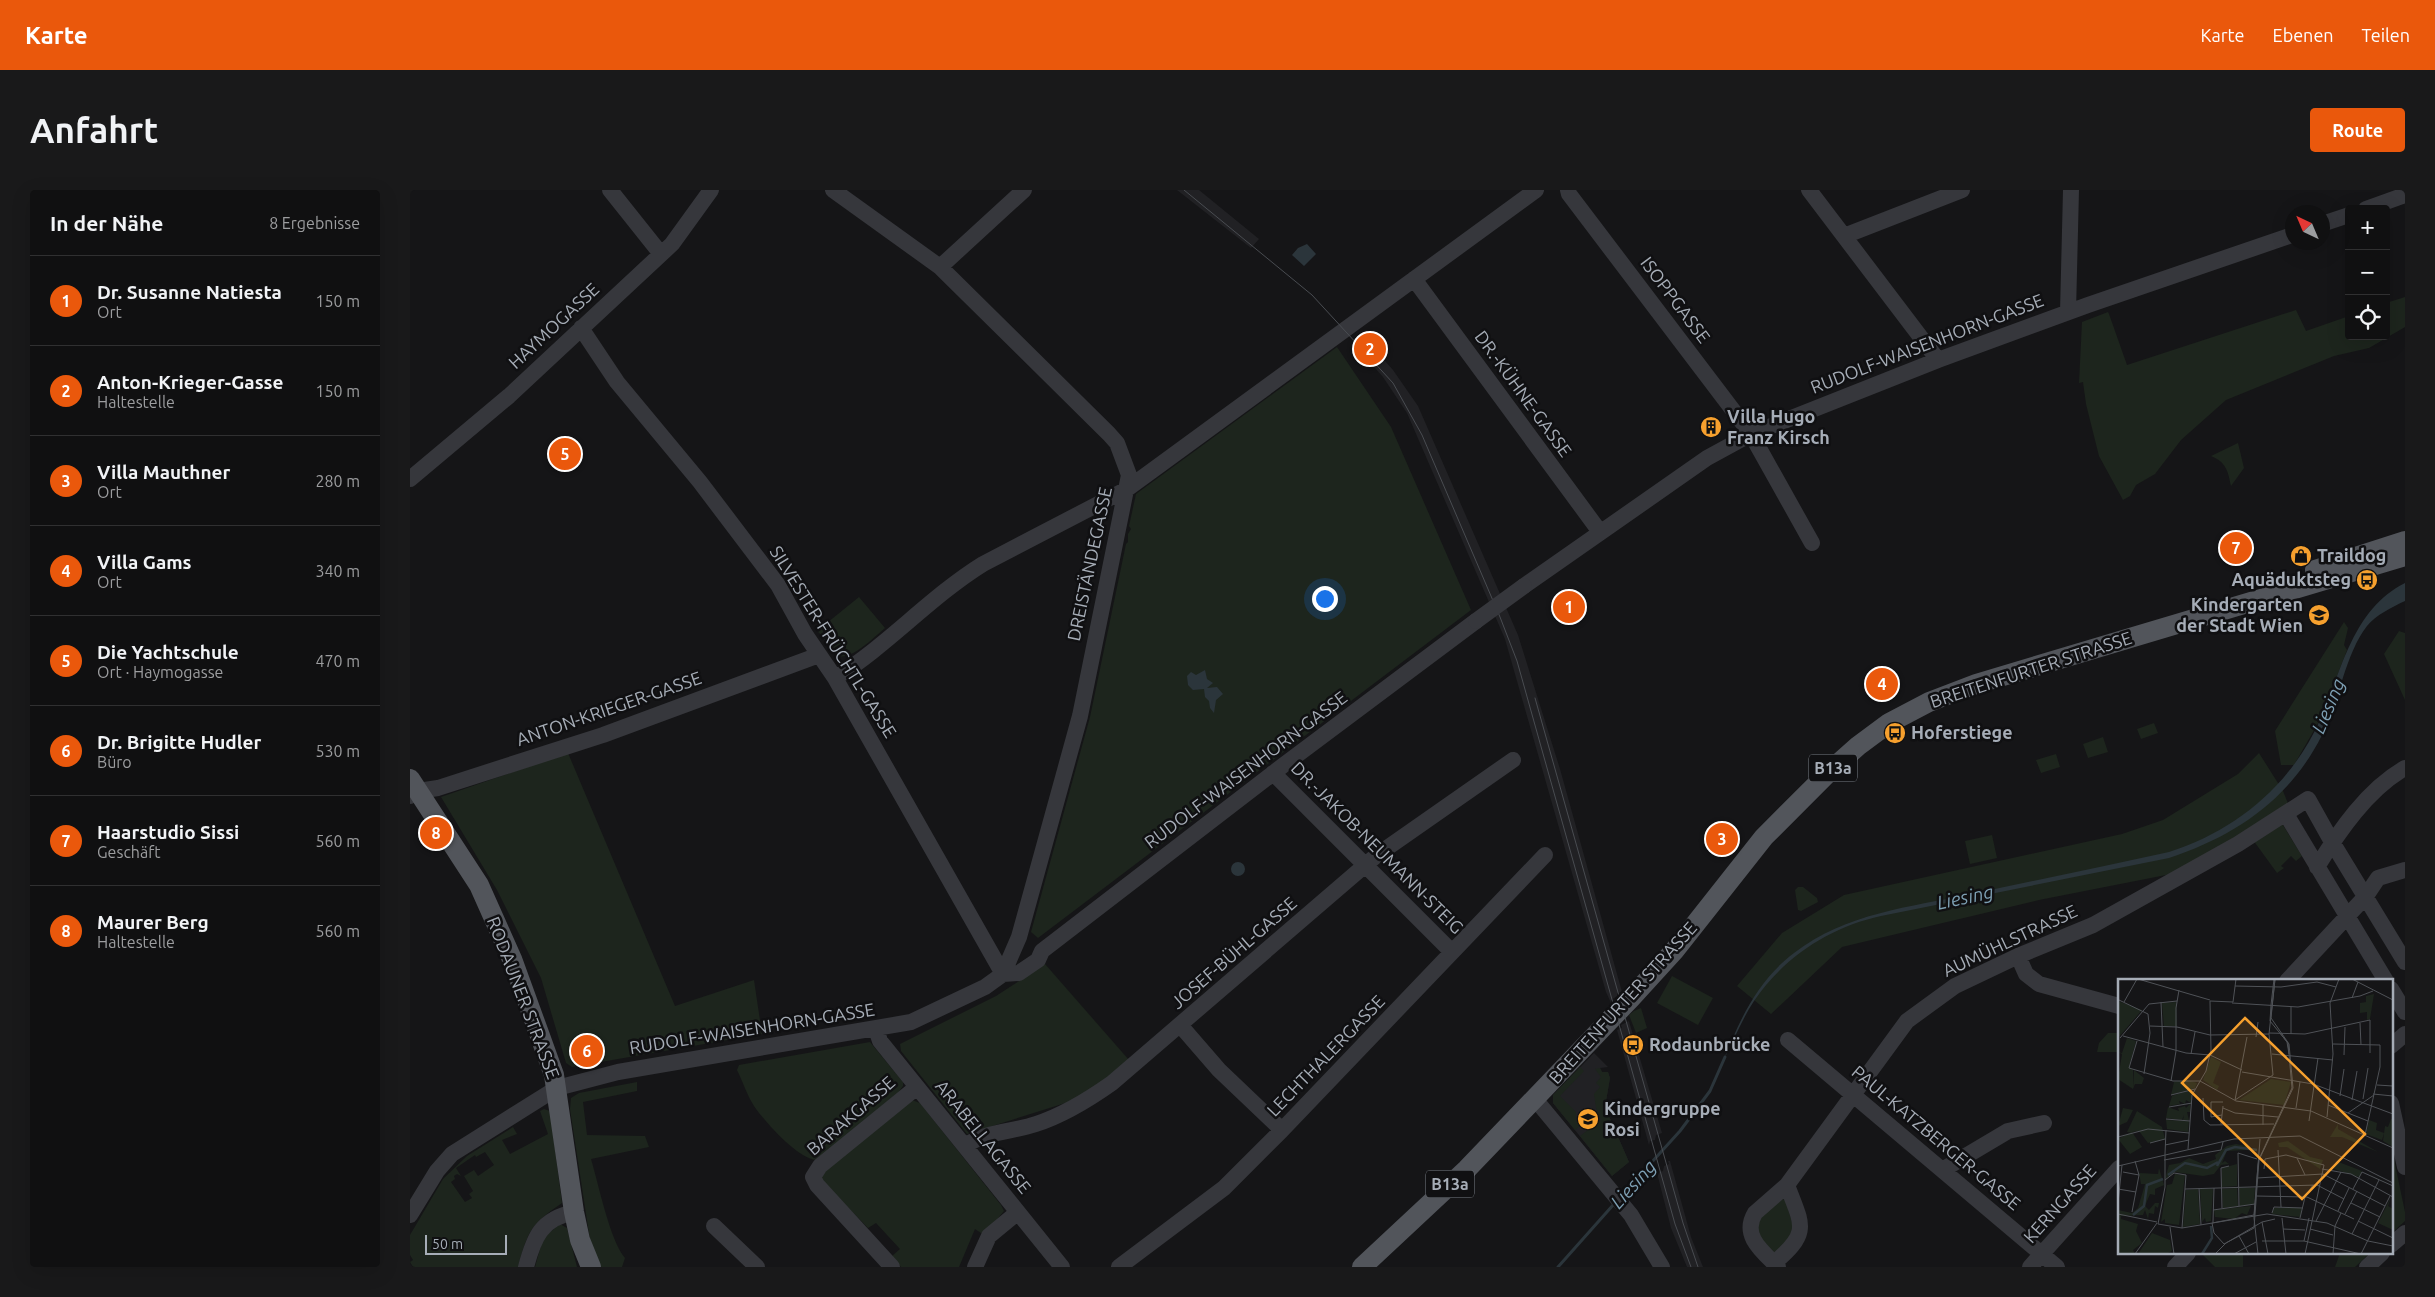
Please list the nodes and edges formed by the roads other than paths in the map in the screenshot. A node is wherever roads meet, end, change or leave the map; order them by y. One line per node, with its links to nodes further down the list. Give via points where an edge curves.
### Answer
1 (610, 190): 16 (street)
2 (711, 190): 16 (street, HAYMOGASSE, via 686,227)
3 (833, 190): 17 (street, DREISTÄNDEGASSE)
4 (1024, 190): 17 (street)
5 (1536, 190): 18 (street)
6 (1568, 190): 22 (street, ISOPPGASSE)
7 (1809, 190): 14 (street)
8 (1962, 190): 14 (street)
9 (2071, 190): 19 (street)
10 (2405, 195): 11 (street)
11 (2377, 205)
12 (2345, 216): 13 (street)
13 (2330, 221)
14 (1844, 236): 21 (street)
15 (2285, 237): 19 (street, RUDOLF-WAISENHORN-GASSE)
16 (661, 254): 20 (street, HAYMOGASSE)
17 (940, 267): 24 (street, DREISTÄNDEGASSE, via 1113,438 1125,460 1129,475)
18 (1414, 279): 24 (street); 25 (street, DR.-KÜHNE-GASSE)
19 (2068, 312): 21 (street, RUDOLF-WAISENHORN-GASSE)
20 (581, 328): 23 (street, HAYMOGASSE, via 509,396); 30 (street, SILVESTER-FRÜCHTL-GASSE, via 617,382 700,482 775,581)
21 (1938, 360): 22 (street, RUDOLF-WAISENHORN-GASSE)
22 (1751, 434): 25 (street, RUDOLF-WAISENHORN-GASSE, via 1707,458); 27 (street)
23 (410, 479)
24 (1127, 489): 31 (street, via 963,576 878,648); 44 (street, DREISTÄNDEGASSE, via 1080,716)
25 (1600, 532): 34 (street, RUDOLF-WAISENHORN-GASSE, bridge)
26 (2405, 541): 29 (main road, BREITENFURTER STRASSE / B13a, via 2304,574)
27 (1812, 543)
28 (2405, 556): 29 (main road, BREITENFURTER STRASSE / B13a)
29 (2243, 604): 63 (main road, BREITENFURTER STRASSE / B13a, via 1976,684 1929,702 1889,723 1831,770 1764,837 1674,951)
30 (820, 656): 31 (street, SILVESTER-FRÜCHTL-GASSE); 35 (street, ANTON-KRIEGER-GASSE, via 603,735 438,788)
31 (835, 678): 49 (street, SILVESTER-FRÜCHTL-GASSE)
32 (1513, 760): 39 (street, JOSEF-BÜHL-GASSE)
33 (2405, 768): 37 (street, via 2392,775 2363,804)
34 (1273, 773): 39 (street, DR.-JAKOB-NEUMANN-STEIG); 45 (street, RUDOLF-WAISENHORN-GASSE)
35 (413, 789): 61 (main road, RODAUNER STRASSE, via 478,885 512,959)
36 (2286, 814): 37 (street, AUMÜHLSTRASSE, via 2308,798); 40 (street); 47 (street, AUMÜHLSTRASSE, via 2093,925)
37 (2332, 842): 40 (street); 42 (street)
38 (1545, 855): 46 (street, LECHTHALERGASSE)
39 (1365, 866): 46 (street, DR.-JAKOB-NEUMANN-STEIG); 55 (street, JOSEF-BÜHL-GASSE)
40 (2317, 867): 43 (street)
41 (2405, 870): 42 (street, via 2378,878)
42 (2366, 896): 43 (street); 48 (street)
43 (2347, 916): 50 (street); 51 (street)
44 (1019, 937): 45 (street); 49 (street, DREISTÄNDEGASSE)
45 (1042, 951): 49 (street, RUDOLF-WAISENHORN-GASSE, via 1038,960 1018,973)
46 (1452, 952): 66 (street, LECHTHALERGASSE)
47 (2018, 956): 53 (street, via 2026,974 2039,984); 62 (street, AUMÜHLSTRASSE, via 1955,986 1907,1021)
48 (2405, 962)
49 (1003, 974): 56 (street, RUDOLF-WAISENHORN-GASSE, via 948,1006 911,1022)
50 (2289, 979)
51 (2385, 979)
52 (2392, 991): 54 (street)
53 (2118, 1006)
54 (2405, 1012)
55 (1180, 1025): 66 (street, via 1220,1070); 67 (street, JOSEF-BÜHL-GASSE, via 1112,1083 1080,1105 1036,1124 978,1138)
56 (876, 1029): 60 (street, ARABELLAGASSE, via 880,1041); 61 (street, RUDOLF-WAISENHORN-GASSE, via 618,1072)
57 (2405, 1034): 59 (street)
58 (1788, 1040): 62 (street, PAUL-KATZBERGER-GASSE)
59 (2392, 1045)
60 (916, 1087): 67 (street, ARABELLAGASSE); 85 (street, BARAKGASSE, via 820,1166 813,1177 816,1185)
61 (557, 1088): 72 (main road, RODAUNER STRASSE); 74 (street, RUDOLF-WAISENHORN-GASSE, via 452,1154 437,1171)
62 (1852, 1093): 69 (street, PAUL-KATZBERGER-GASSE); 71 (street, AUMÜHLSTRASSE)
63 (1535, 1099): 89 (main road, BREITENFURTER STRASSE / B13a, via 1467,1169); 90 (street, via 1631,1215)
64 (2392, 1108): 68 (street)
65 (2044, 1123): 69 (street, via 2008,1131)
66 (1282, 1130): 88 (street, LECHTHALERGASSE, via 1224,1188)
67 (966, 1146): 73 (street, ARABELLAGASSE)
68 (2405, 1167)
69 (1944, 1169): 80 (street, PAUL-KATZBERGER-GASSE)
70 (2118, 1169): 80 (street, KERNGASSE)
71 (1787, 1185): 81 (street, AUMÜHLSTRASSE, via 1800,1218 1801,1230 1797,1240); 81 (street, AUMÜHLSTRASSE, via 1755,1213 1749,1226 1753,1240)
72 (574, 1212): 82 (street, via 562,1215 540,1230 532,1244); 83 (main road, RODAUNER STRASSE, via 580,1240)
73 (1018, 1212): 86 (street, via 989,1236); 87 (street, ARABELLAGASSE)
74 (410, 1215)
75 (714, 1226): 84 (street)
76 (2405, 1233): 77 (street)
77 (2392, 1244)
78 (2187, 1254): 93 (street)
79 (2381, 1254): 94 (street)
80 (2042, 1255): 91 (street, KERNGASSE); 92 (street, PAUL-KATZBERGER-GASSE)
81 (1776, 1265)
82 (526, 1267)
83 (591, 1267)
84 (757, 1267)
85 (892, 1267)
86 (975, 1267)
87 (1062, 1267)
88 (1119, 1267)
89 (1362, 1267)
90 (1662, 1267)
91 (2030, 1267)
92 (2057, 1267)
93 (2174, 1267)
94 (2367, 1267)

